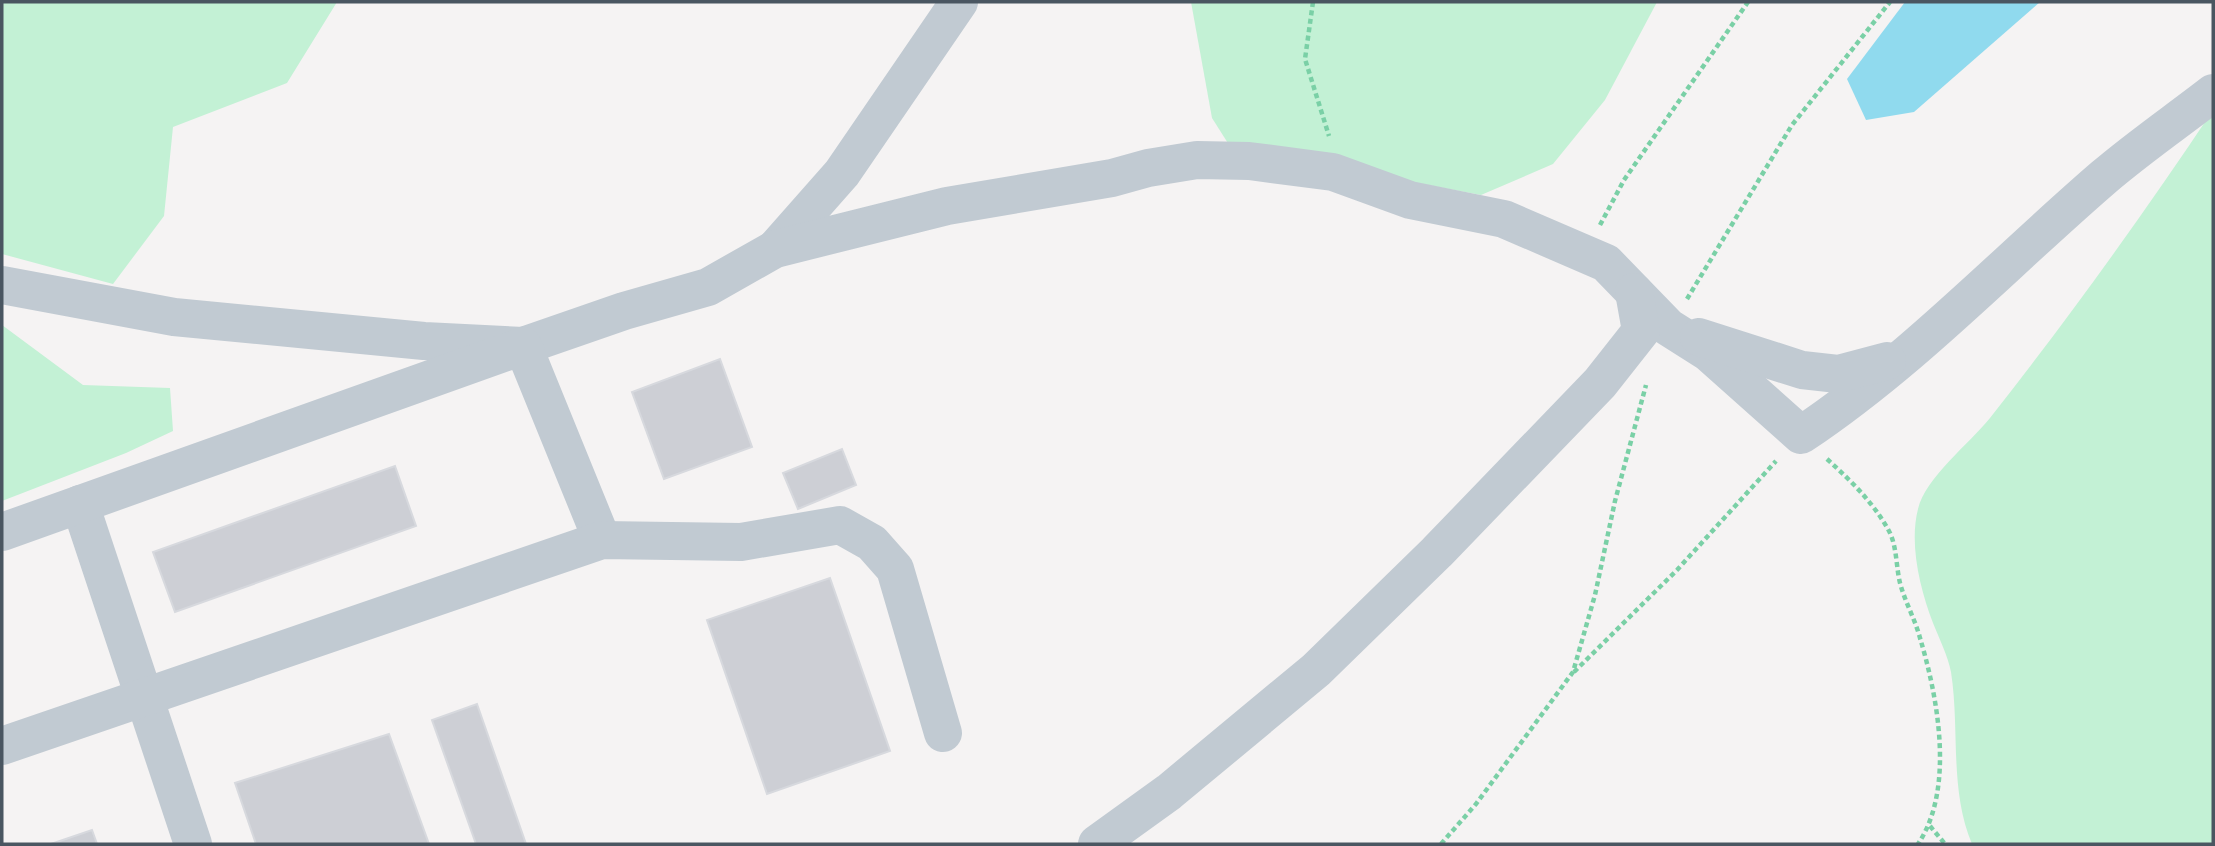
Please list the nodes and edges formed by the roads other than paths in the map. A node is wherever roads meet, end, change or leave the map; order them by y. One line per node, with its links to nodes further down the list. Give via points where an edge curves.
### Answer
1 (959, 2): 3 (street, via 842,173)
2 (2213, 93): 8 (street, via 2105,177)
3 (775, 248): 5 (street, via 947,206 1197,160 1249,161 1333,172 1410,200 1504,219 1606,263); 7 (street, via 708,287)
4 (2, 285): 7 (street, via 174,317)
5 (1634, 292): 6 (street); 16 (street, via 1641,331 1600,383 1446,542 1315,670 1169,792)
6 (1668, 327): 8 (street, via 1814,372 1838,374); 8 (street, via 1709,353 1801,435)
7 (523, 346): 9 (street); 11 (street)
8 (1903, 357)
9 (80, 504): 10 (street); 12 (street)
10 (2, 532)
11 (602, 540): 12 (street); 13 (street, via 741,542 840,525 872,543 894,569)
12 (144, 696): 14 (street); 15 (street)
13 (943, 733)
14 (2, 746)
15 (193, 844)
16 (1097, 844)

